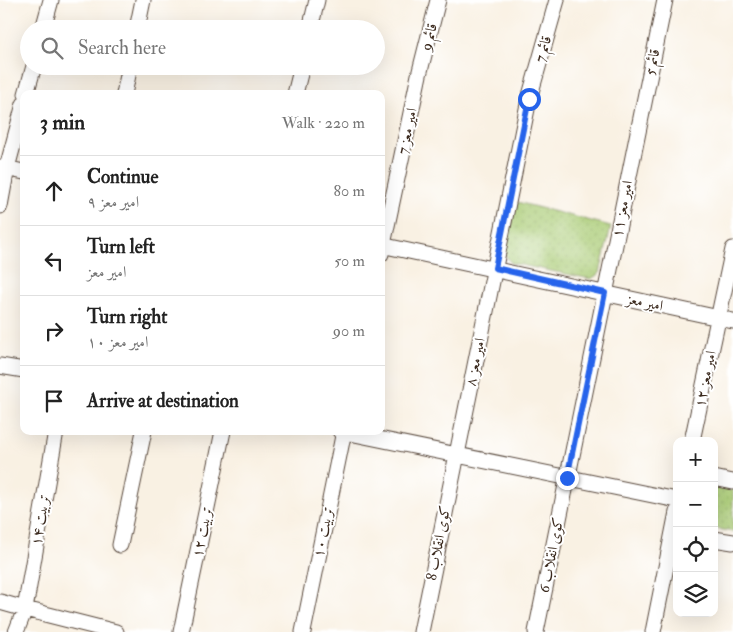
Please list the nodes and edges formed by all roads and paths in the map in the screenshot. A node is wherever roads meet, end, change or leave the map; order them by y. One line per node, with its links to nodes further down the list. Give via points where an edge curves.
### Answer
1 (51, 0): 7 (street)
2 (143, 0): 8 (street)
3 (317, 0): 9 (street)
4 (438, 0): 13 (street, قائم 9)
5 (557, 0): 25 (street, قائم 7, via 529,99)
6 (665, 0): 18 (street, قائم 5)
7 (45, 20)
8 (140, 20)
9 (312, 20)
10 (31, 75): 14 (street)
11 (128, 75): 15 (street)
12 (300, 75): 16 (street)
13 (419, 75): 22 (street, امیر معز 7)
14 (27, 90)
15 (125, 90)
16 (296, 90)
17 (20, 116): 19 (street)
18 (639, 124): 26 (street, امیر معز ۱۱)
19 (3, 168): 20 (street); 21 (street)
20 (20, 171)
21 (0, 206)
22 (385, 234)
23 (385, 249): 25 (street, امیر معز)
24 (733, 249): 27 (street, امیر معز ۱۲)
25 (495, 268): 26 (street, امیر معز); 36 (street, امیر معز ۸)
26 (605, 293): 27 (street, امیر معز); 37 (street, امیر معز ۱۱)
27 (726, 319): 35 (street, امیر معز ۱۲)
28 (0, 366): 29 (street)
29 (20, 369)
30 (55, 435): 46 (street, تربیت ۱۴)
31 (143, 435): 44 (street)
32 (221, 435): 49 (street, تربیت ۱۲)
33 (342, 435): 50 (street, تربیت ۱۰)
34 (362, 435): 36 (street)
35 (693, 437)
36 (456, 455): 37 (street); 51 (street, کوی انقلاب 8)
37 (567, 478): 40 (street); 52 (street, کوی انقلاب 6)
38 (718, 479): 39 (street)
39 (733, 482)
40 (673, 499)
41 (718, 540): 43 (street)
42 (673, 541): 53 (street)
43 (733, 542)
44 (120, 545)
45 (0, 602): 46 (street)
46 (25, 610): 47 (street, تربیت ۱۴); 48 (street)
47 (16, 632)
48 (116, 632)
49 (182, 632)
50 (303, 632)
51 (420, 632)
52 (536, 632)
53 (653, 632)

